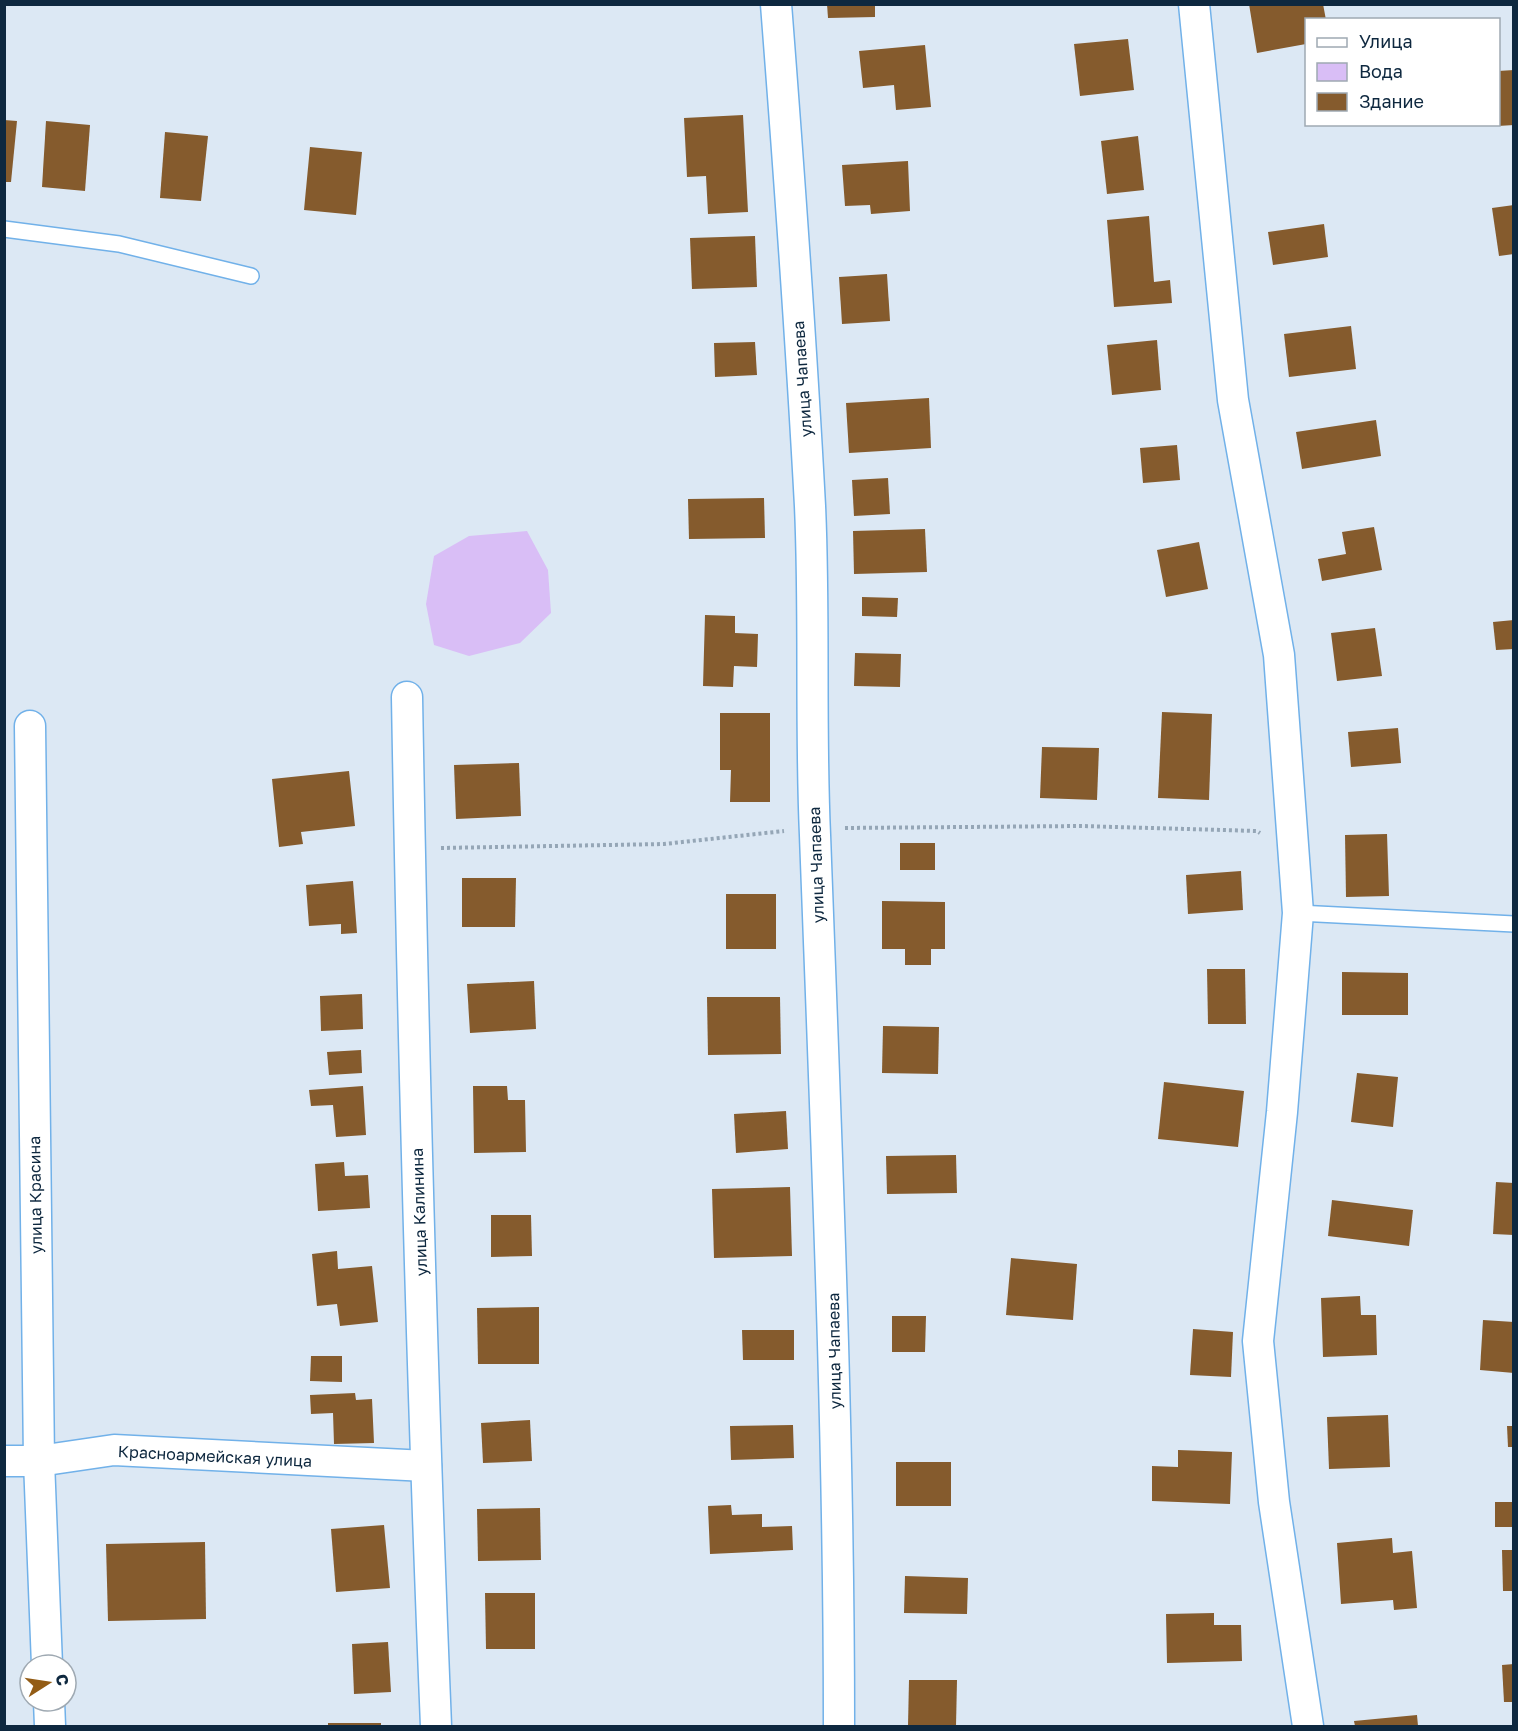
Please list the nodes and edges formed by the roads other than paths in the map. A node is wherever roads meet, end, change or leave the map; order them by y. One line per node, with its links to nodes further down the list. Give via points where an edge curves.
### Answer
1 (776, 4): 14 (street, улица Чапаева, via 810,510 814,828 831,1215)
2 (1194, 4): 7 (street, via 1233,400 1279,655)
3 (4, 230): 4 (lane, via 119,244)
4 (250, 276)
5 (407, 697): 11 (street, улица Калинина)
6 (30, 726): 10 (street, улица Красина)
7 (1298, 913): 8 (lane); 15 (street, via 1258,1341 1274,1502)
8 (1514, 924)
9 (4, 1461): 10 (street, Красноармейская улица)
10 (39, 1461): 11 (street, Красноармейская улица, via 114,1450); 12 (street, улица Красина)
11 (426, 1466): 13 (street, улица Калинина)
12 (47, 1653)
13 (436, 1726)
14 (839, 1726)
15 (1308, 1726)

